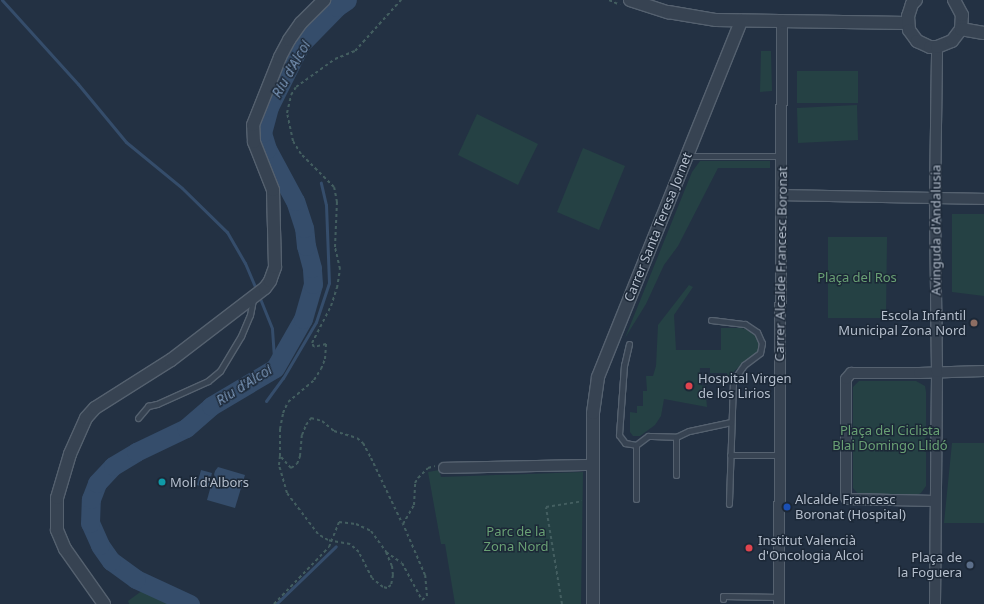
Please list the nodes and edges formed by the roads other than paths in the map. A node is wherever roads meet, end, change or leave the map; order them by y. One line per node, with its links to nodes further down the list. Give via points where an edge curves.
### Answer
1 (324, 0): 16 (street, via 294,32 280,57 252,130 254,142 273,190 274,259 274,272 270,281)
2 (630, 0): 6 (street, via 668,12)
3 (916, 0): 7 (street, via 909,10)
4 (954, 0): 8 (street, via 962,15)
5 (782, 20): 6 (street); 7 (street); 12 (street, Carrer Alcalde Francesc Boronat)
6 (741, 21): 11 (street, Carrer Santa Teresa Jornet)
7 (907, 23): 10 (street, via 917,41)
8 (961, 29): 9 (street); 10 (street, via 952,41)
9 (984, 33)
10 (936, 47): 14 (street, Avinguda d'Andalusia)
11 (686, 156): 12 (lane); 27 (street, Carrer Santa Teresa Jornet, via 598,377 593,405)
12 (782, 156): 13 (street, Carrer Alcalde Francesc Boronat)
13 (781, 195): 14 (street); 26 (street, Carrer Alcalde Francesc Boronat)
14 (935, 198): 15 (street); 20 (street, Avinguda d'Andalusia)
15 (984, 199)
16 (253, 297): 21 (lane, via 250,315 241,336 220,370 208,381 148,406); 35 (street, via 171,360 95,408 86,418 70,454 57,498 56,525 65,549)
17 (711, 320): 22 (lane, via 745,324 757,332 762,343 760,353 744,365 733,381)
18 (629, 344): 24 (lane, via 624,365 619,435 625,443)
19 (984, 370): 20 (street)
20 (937, 372): 31 (street, Avinguda d'Andalusia); 31 (street, via 851,373 846,379 847,499)
21 (138, 418)
22 (731, 422): 23 (lane, via 689,431); 25 (lane)
23 (676, 438): 24 (lane, via 648,436); 29 (lane)
24 (636, 444): 30 (lane)
25 (730, 455): 26 (lane); 32 (lane)
26 (778, 455): 34 (street, Carrer Alcalde Francesc Boronat)
27 (592, 465): 28 (street); 36 (street, Carrer Santa Teresa Jornet)
28 (444, 468)
29 (676, 475)
30 (636, 499)
31 (935, 502): 37 (street, Avinguda d'Andalusia)
32 (729, 504)
33 (723, 599): 34 (lane, via 723,596)
34 (779, 600)
35 (104, 604)
36 (593, 604)
37 (934, 604)

